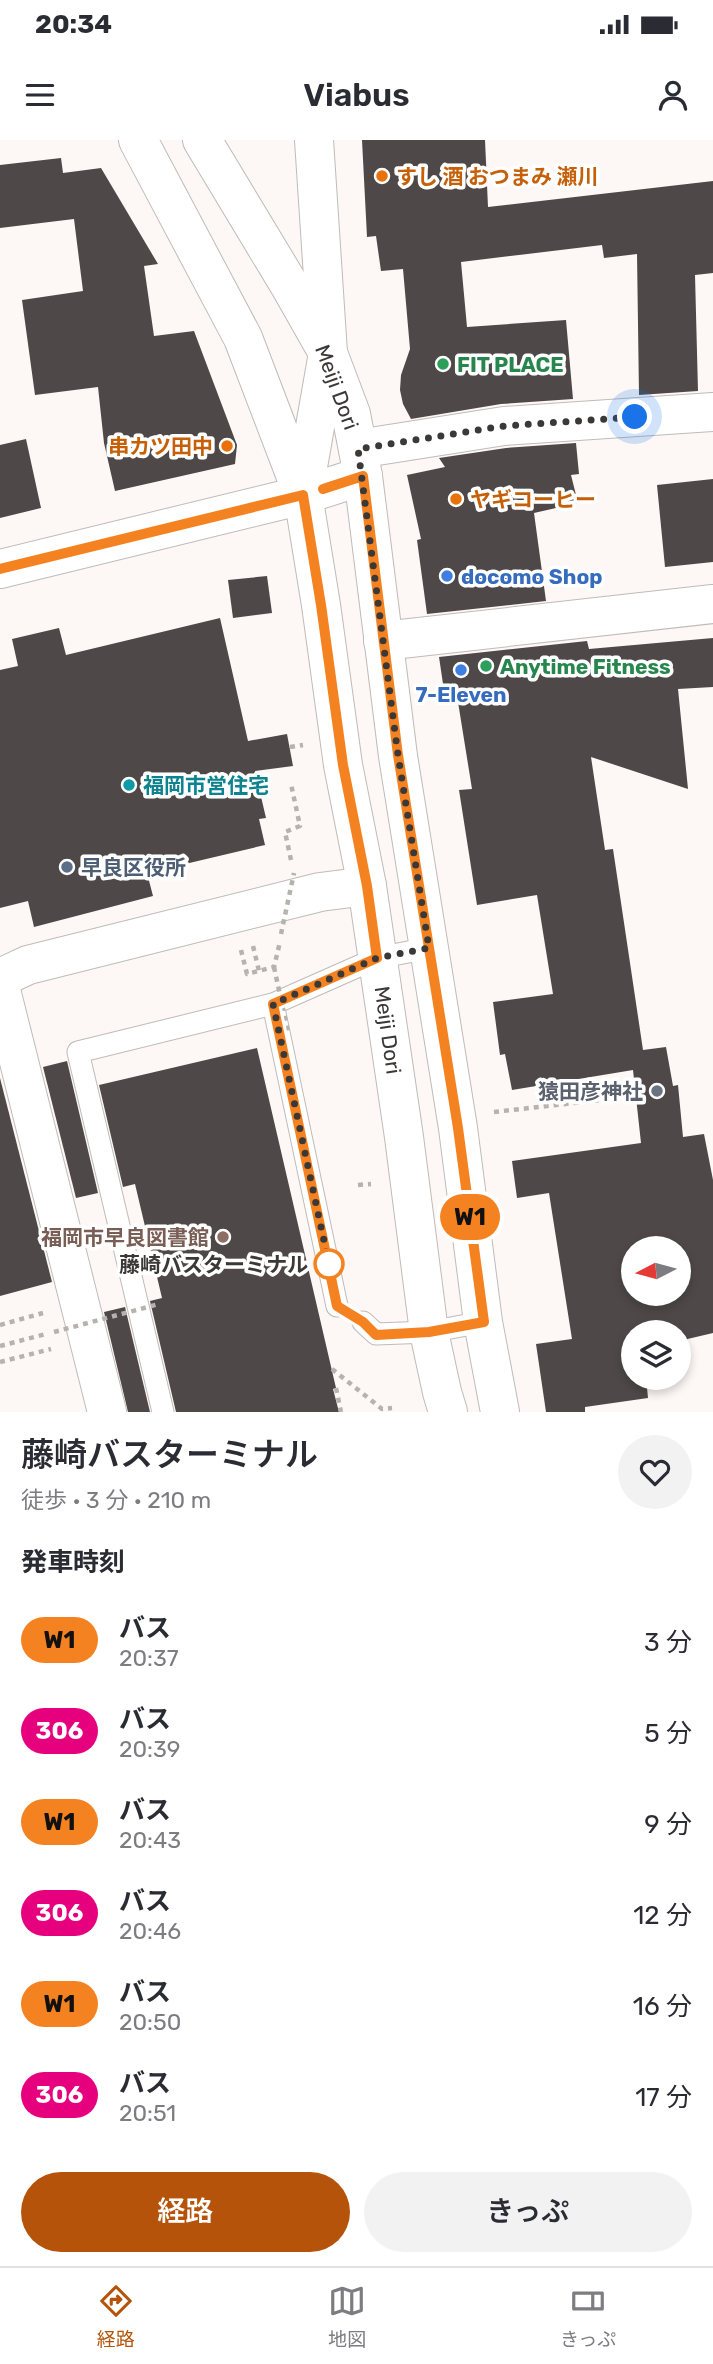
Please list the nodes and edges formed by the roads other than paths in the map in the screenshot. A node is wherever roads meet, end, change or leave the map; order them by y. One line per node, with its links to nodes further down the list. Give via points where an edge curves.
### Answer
1 (138, 140): 7 (street, Meiji Dori, via 243,338)
2 (202, 140): 4 (street, Meiji Dori)
3 (314, 140): 4 (street)
4 (328, 353): 6 (street, Meiji Dori, via 351,414); 7 (street)
5 (713, 412): 6 (street, via 504,426)
6 (360, 463): 7 (street); 10 (street, Meiji Dori)
7 (303, 495): 8 (street); 11 (street, Meiji Dori, via 343,765)
8 (0, 569)
9 (713, 604): 10 (street)
10 (383, 641): 12 (street, Meiji Dori)
11 (367, 886): 13 (street, Meiji Dori); 14 (street, via 320,892 81,951)
12 (429, 948): 13 (lane); 19 (street, Meiji Dori)
13 (377, 958): 16 (lane); 20 (street, Meiji Dori)
14 (0, 978)
15 (0, 986): 21 (street, via 72,1336)
16 (273, 1004): 17 (lane); 22 (lane, via 78,1052)
17 (337, 1306)
18 (363, 1322): 20 (lane, via 376,1335)
19 (484, 1322): 20 (lane); 24 (street, Meiji Dori)
20 (429, 1332): 23 (street, Meiji Dori)
21 (107, 1412)
22 (163, 1412)
23 (448, 1412)
24 (500, 1412)

